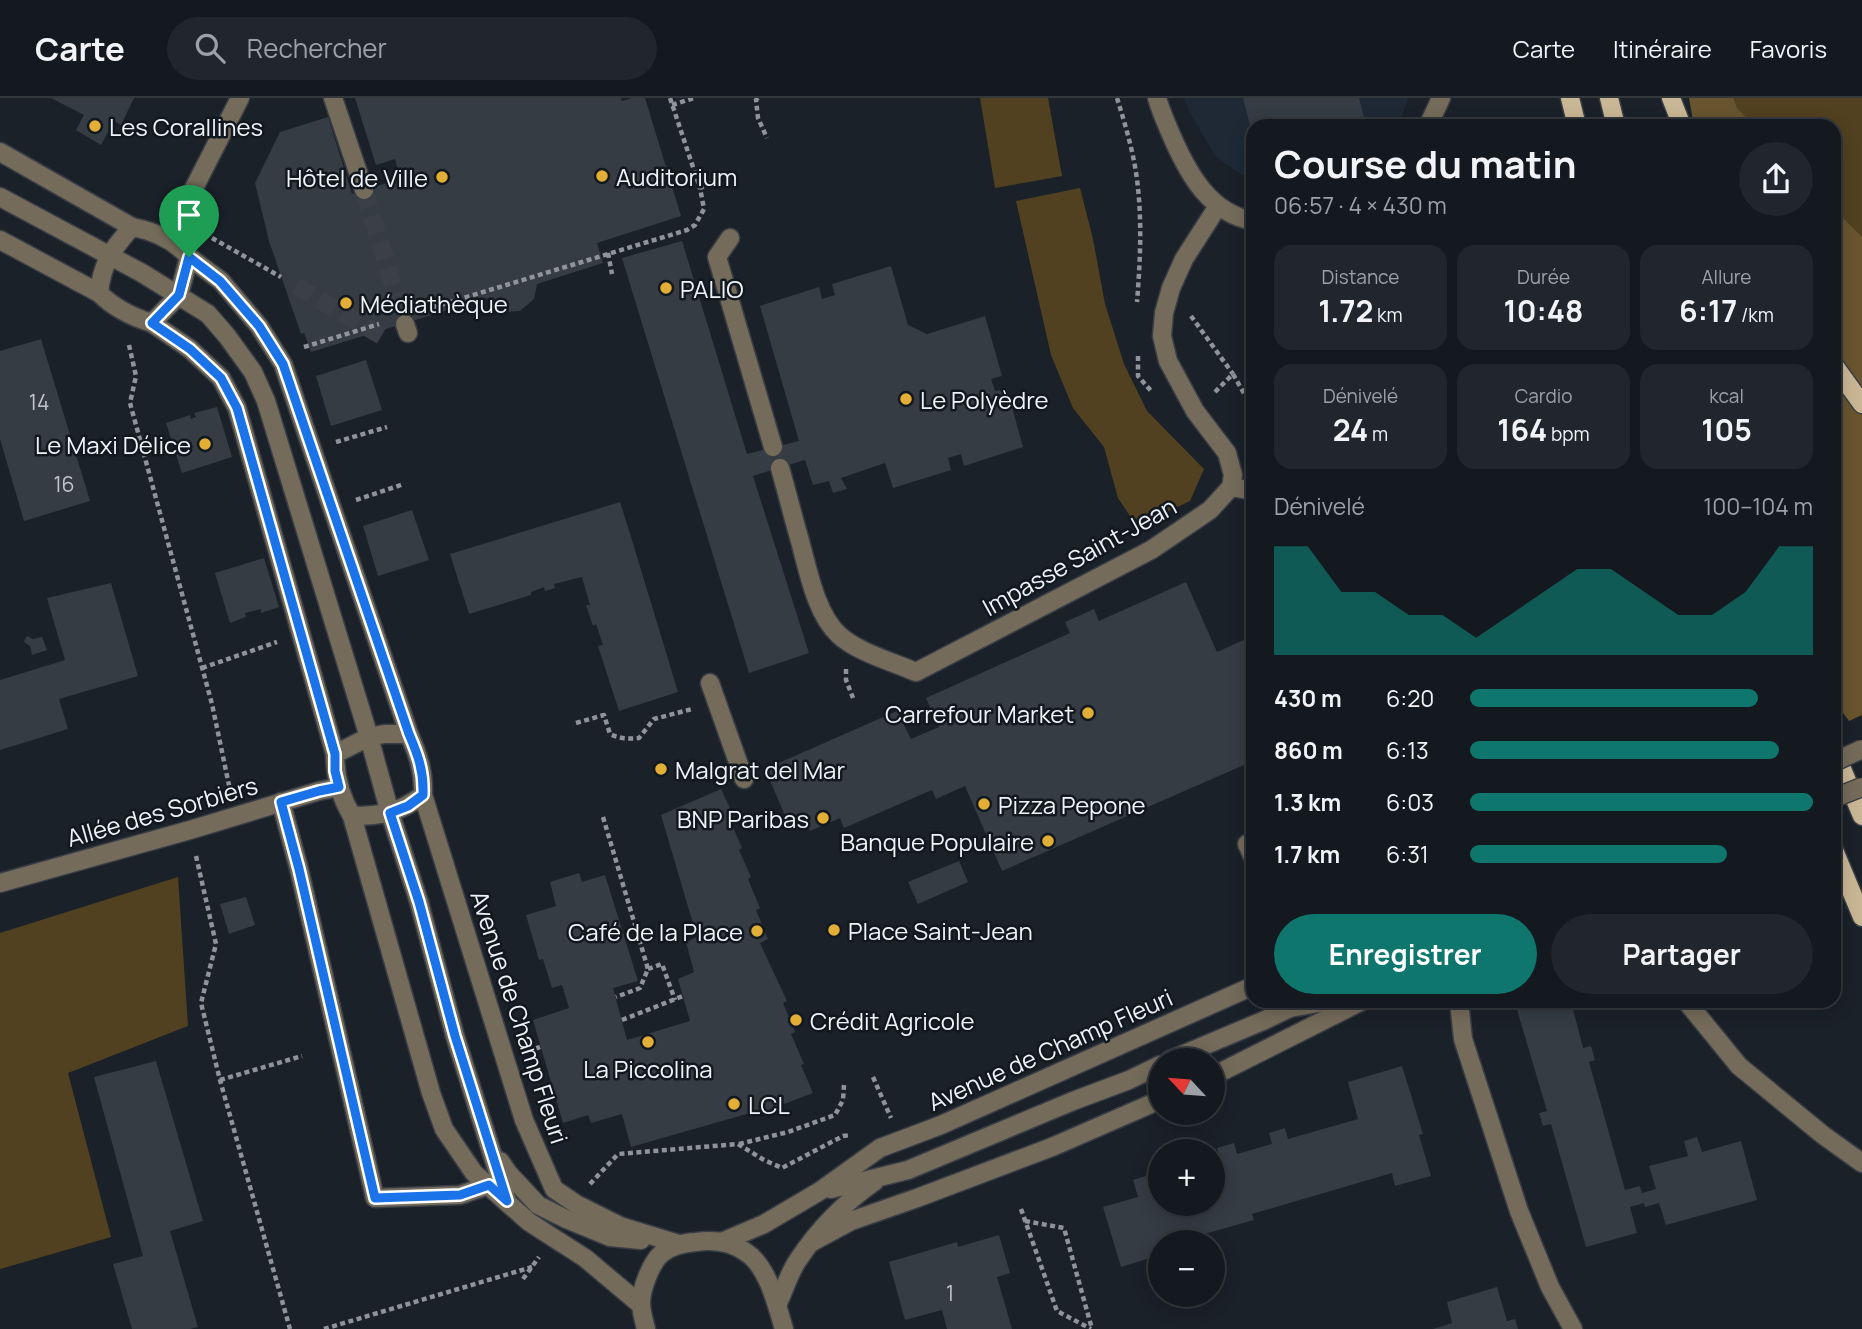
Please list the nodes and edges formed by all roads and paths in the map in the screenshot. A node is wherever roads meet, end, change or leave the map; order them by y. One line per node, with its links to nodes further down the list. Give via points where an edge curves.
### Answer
1 (240, 98): 26 (street)
2 (333, 98): 20 (street)
3 (670, 98): 11 (path)
4 (694, 98): 11 (path)
5 (758, 98): 16 (path, via 758,118)
6 (1157, 98): 22 (street, via 1186,168)
7 (1441, 98): 12 (street)
8 (1570, 98): 13 (main road)
9 (1609, 98): 14 (main road)
10 (1671, 98): 15 (main road)
11 (672, 105): 19 (path)
12 (1432, 119)
13 (1575, 119)
14 (1614, 119)
15 (1679, 119)
16 (767, 138)
17 (0, 152): 24 (street, Avenue de Champ Fleuri)
18 (716, 180): 19 (path)
19 (700, 188): 29 (path, via 704,209 695,225)
20 (364, 190)
21 (0, 197): 30 (street)
22 (1218, 206): 23 (street); 47 (street, via 1171,288 1162,336 1168,361 1195,411 1227,453)
23 (1246, 220)
24 (132, 227): 26 (street, Avenue de Champ Fleuri); 30 (street)
25 (730, 238): 43 (street, via 717,257)
26 (168, 239): 31 (street, Avenue de Champ Fleuri)
27 (0, 240): 34 (street)
28 (237, 251): 33 (path)
29 (608, 254): 32 (path); 36 (path)
30 (108, 255): 34 (street); 35 (street)
31 (189, 257): 35 (street); 44 (street, Avenue de Champ Fleuri, via 220,281 259,326 283,364)
32 (612, 274)
33 (281, 277)
34 (99, 293): 37 (street, via 111,305)
35 (179, 295): 37 (street); 56 (street, via 208,314 227,336 253,372 266,401)
36 (420, 311)
37 (152, 323): 58 (street, via 221,378 237,408)
38 (380, 323): 39 (path)
39 (313, 344)
40 (1841, 375): 41 (main road)
41 (1862, 404)
42 (387, 426): 44 (path)
43 (773, 447)
44 (312, 449): 49 (street, Avenue de Champ Fleuri)
45 (780, 468): 47 (street, Impasse Saint-Jean, via 823,613 839,635 857,647 916,672 1151,550 1210,510)
46 (404, 484): 49 (path)
47 (1231, 486): 48 (street)
48 (1246, 489)
49 (331, 508): 55 (street, Avenue de Champ Fleuri)
50 (278, 642): 51 (path)
51 (202, 668)
52 (710, 683): 53 (street)
53 (717, 703): 54 (path, via 654,719 639,738 610,734 604,715); 61 (street)
54 (576, 723)
55 (409, 734): 56 (street); 64 (street, Avenue de Champ Fleuri, via 424,777)
56 (369, 737): 58 (street); 67 (street)
57 (1862, 749): 59 (street, bridge)
58 (335, 754): 62 (street)
59 (1841, 759)
60 (1841, 766): 69 (main road)
61 (744, 779)
62 (339, 787): 66 (street, Allée des Sorbiers); 68 (street)
63 (1862, 787): 65 (street, bridge)
64 (423, 795): 67 (street); 101 (street, Avenue de Champ Fleuri, via 524,1120 554,1189)
65 (1841, 796)
66 (281, 802): 72 (street, Allée des Sorbiers); 98 (street, via 375,1198 460,1195)
67 (390, 813): 68 (street); 95 (street)
68 (352, 816): 98 (street, via 444,1129 474,1173)
69 (1862, 816)
70 (603, 817): 74 (path)
71 (1841, 867): 73 (main road)
72 (0, 883)
73 (1862, 917)
74 (649, 969): 77 (path, via 640,988); 78 (path, via 662,964)
75 (1246, 989): 99 (street, Avenue de Champ Fleuri, via 880,1148)
76 (683, 996): 78 (path)
77 (616, 998)
78 (675, 1000): 83 (path)
79 (1287, 1008): 84 (street)
80 (1349, 1008): 86 (street)
81 (1460, 1008): 114 (street, via 1463,1040 1519,1211)
82 (1692, 1008): 96 (street, via 1739,1066)
83 (622, 1020)
84 (1197, 1048)
85 (302, 1056): 89 (path)
86 (1225, 1070)
87 (1148, 1071): 97 (street)
88 (873, 1077): 92 (path)
89 (220, 1080)
90 (844, 1085): 94 (path, via 835,1115)
91 (1148, 1105): 105 (street, via 1052,1147 851,1221)
92 (894, 1127)
93 (856, 1134): 94 (path, via 843,1136 782,1168)
94 (738, 1144): 101 (path, via 618,1154)
95 (491, 1147): 100 (street); 106 (street, via 538,1205 610,1237)
96 (1862, 1163)
97 (883, 1177): 99 (street); 105 (street, via 835,1214)
98 (489, 1185): 100 (street)
99 (820, 1191): 104 (street, Avenue de Champ Fleuri)
100 (507, 1201): 108 (street)
101 (576, 1204): 106 (street, Avenue de Champ Fleuri, via 620,1226)
102 (1021, 1209): 103 (path)
103 (1025, 1221): 113 (path, via 1057,1311); 113 (path, via 1064,1228)
104 (724, 1241): 106 (street); 109 (street, via 748,1253 761,1267)
105 (812, 1242): 109 (street, via 796,1262)
106 (679, 1244): 108 (street, via 661,1254 650,1271)
107 (532, 1267): 110 (path)
108 (641, 1305): 111 (street)
109 (777, 1305): 112 (street)
110 (324, 1329)
111 (646, 1329)
112 (784, 1329)
113 (1091, 1329)
114 (1573, 1329)

